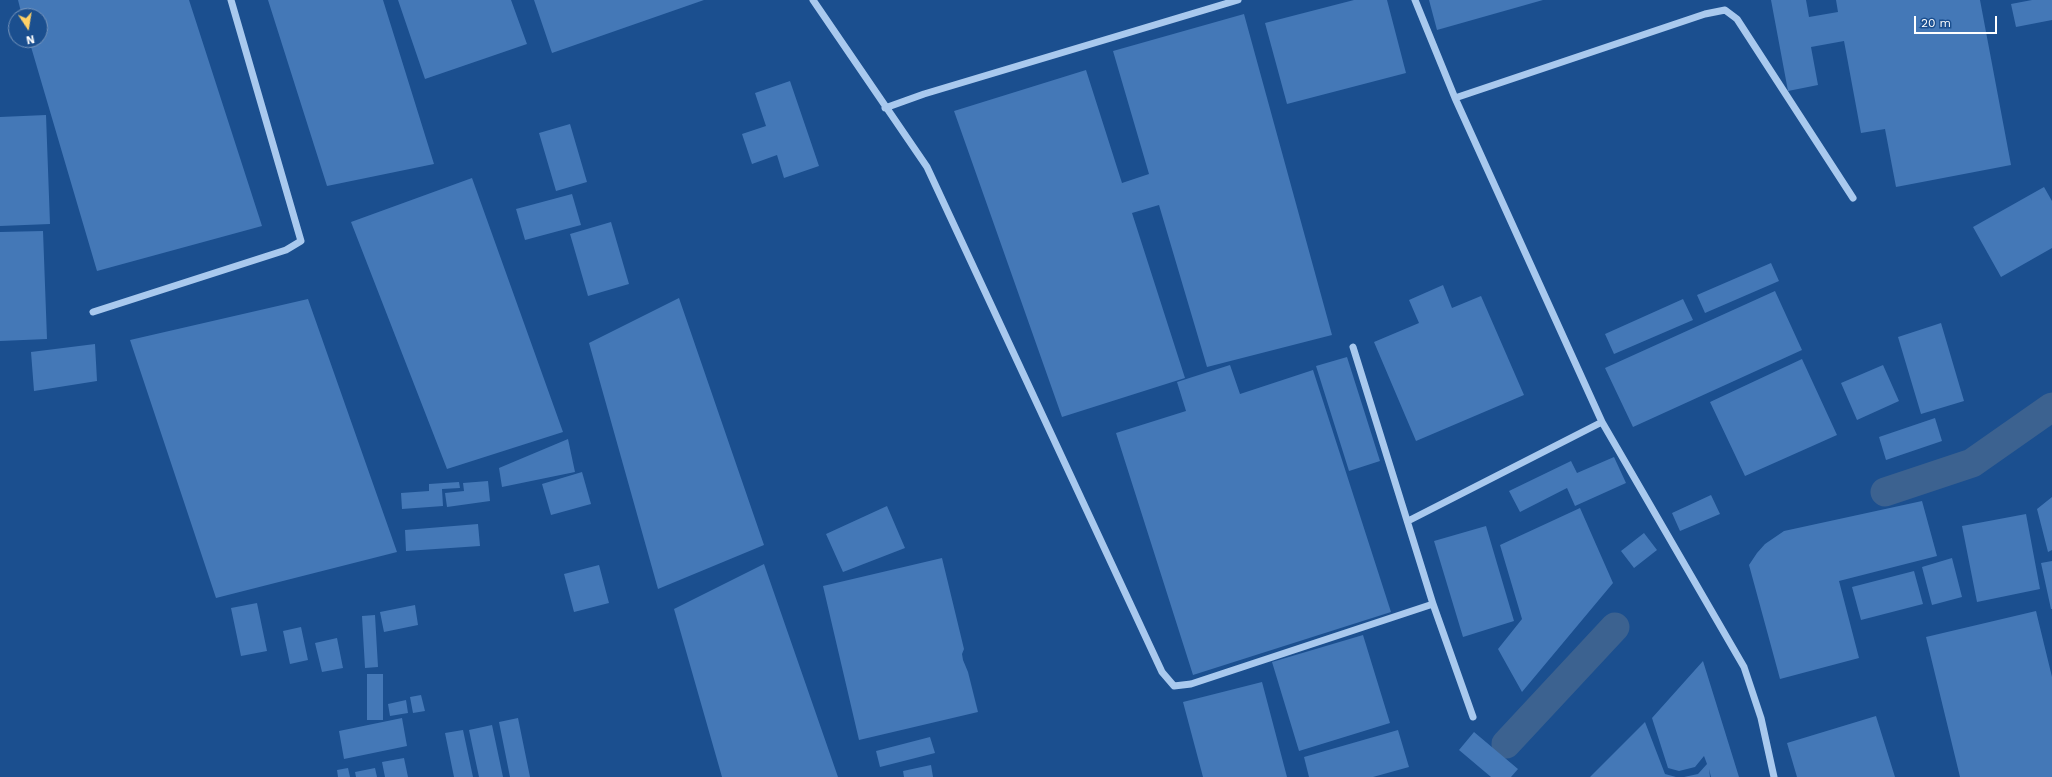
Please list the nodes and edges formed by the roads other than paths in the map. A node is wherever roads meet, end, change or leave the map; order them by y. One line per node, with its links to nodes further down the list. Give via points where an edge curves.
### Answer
1 (231, 0): 8 (street, via 301,241 286,250)
2 (813, 0): 6 (street)
3 (1238, 0): 6 (street)
4 (1415, 0): 5 (street)
5 (1455, 98): 7 (street, via 1705,14 1725,10 1737,19); 10 (street)
6 (885, 108): 12 (street, via 927,167 1162,672 1174,686 1191,684)
7 (1853, 198)
8 (93, 312)
9 (1353, 347): 11 (street)
10 (1602, 422): 11 (street); 14 (street, via 1744,667 1761,718)
11 (1408, 521): 12 (street)
12 (1433, 604): 13 (street)
13 (1473, 717)
14 (1774, 777)

